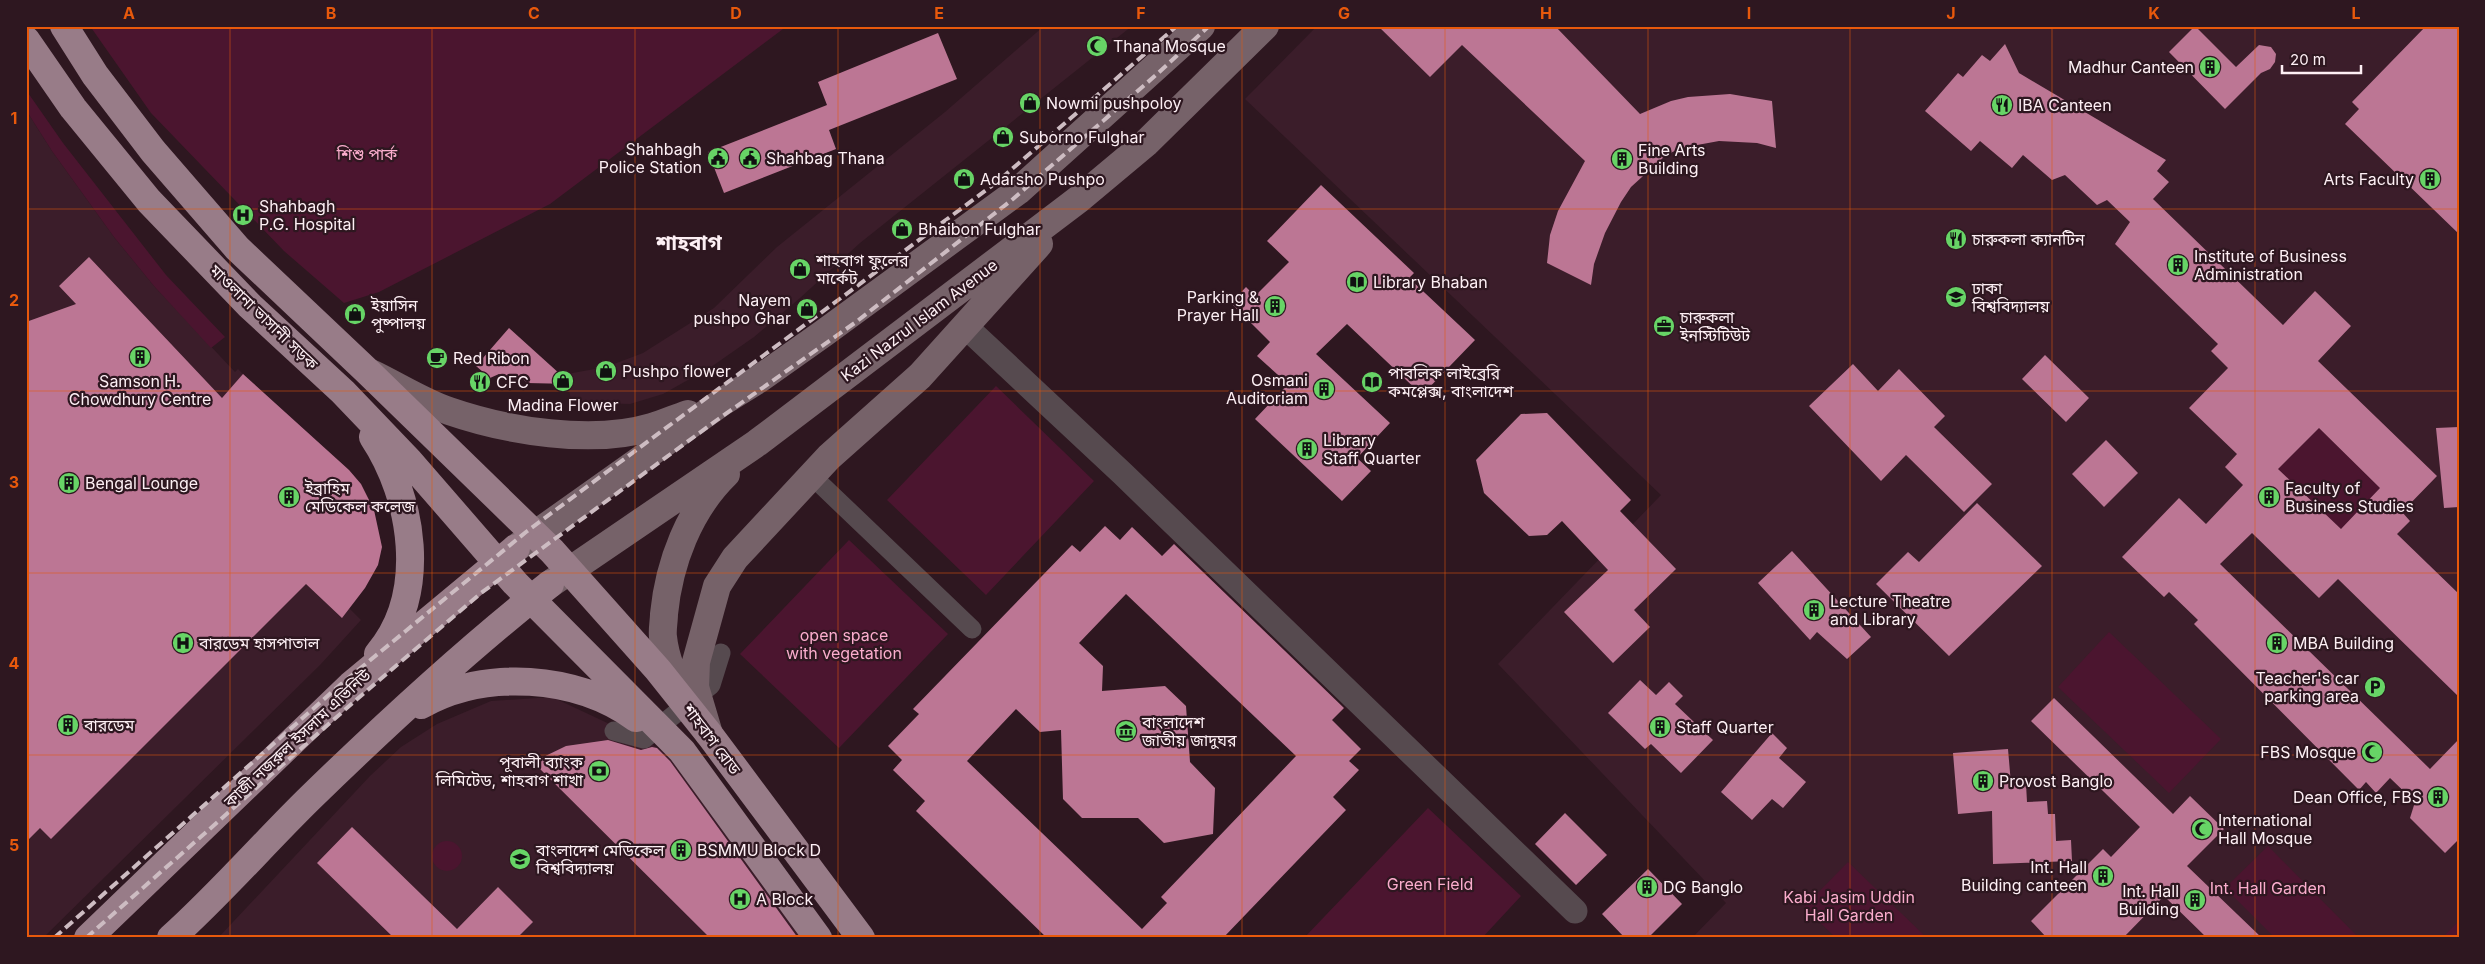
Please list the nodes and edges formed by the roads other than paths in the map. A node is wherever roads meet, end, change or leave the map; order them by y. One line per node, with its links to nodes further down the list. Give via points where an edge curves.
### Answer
1 (64, 26): 7 (highway, মাওলানা ভাসানী সড়ক, via 95,76 153,151 237,248)
2 (1201, 26): 9 (main road, via 1018,191 817,338)
3 (1265, 26): 5 (main road, Kazi Nazrul Islam Avenue, via 1146,143)
4 (26, 40): 8 (highway, মাওলানা ভাসানী সড়ক, via 67,100 149,201 250,306)
5 (1079, 199): 6 (main road); 10 (main road, Kazi Nazrul Islam Avenue)
6 (966, 326): 11 (main road, via 920,376); 20 (street)
7 (368, 371): 9 (main road, via 447,411 503,426 557,435 651,428); 12 (highway, মাওলানা ভাসানী সড়ক)
8 (343, 392): 12 (highway, মাওলানা ভাসানী সড়ক, via 410,461); 15 (highway, via 385,454 401,494 410,551 409,589 399,619 386,645)
9 (722, 402): 12 (main road)
10 (757, 442): 12 (main road, Kazi Nazrul Islam Avenue); 18 (main road, via 709,490 682,540 666,590 662,636 675,682)
11 (811, 475): 13 (street); 18 (main road, via 735,558 717,586 696,662 695,687)
12 (533, 567): 15 (highway, কাজী নজরুল ইসলাম এভিনিউ); 16 (highway); 18 (highway, শাহবাগ রোড, via 658,670); 19 (highway, শাহবাগ রোড)
13 (972, 629)
14 (721, 653): 17 (street, via 711,685 644,738)
15 (351, 685): 21 (highway, কাজী নজরুল ইসলাম এভিনিউ)
16 (389, 722): 19 (highway, via 440,694 475,684 514,682 551,685 596,696 631,715); 22 (highway)
17 (614, 732)
18 (709, 734): 24 (highway, শাহবাগ রোড)
19 (682, 751): 23 (highway, শাহবাগ রোড)
20 (1575, 911)
21 (88, 938)
22 (171, 938)
23 (818, 938)
24 (860, 938)

